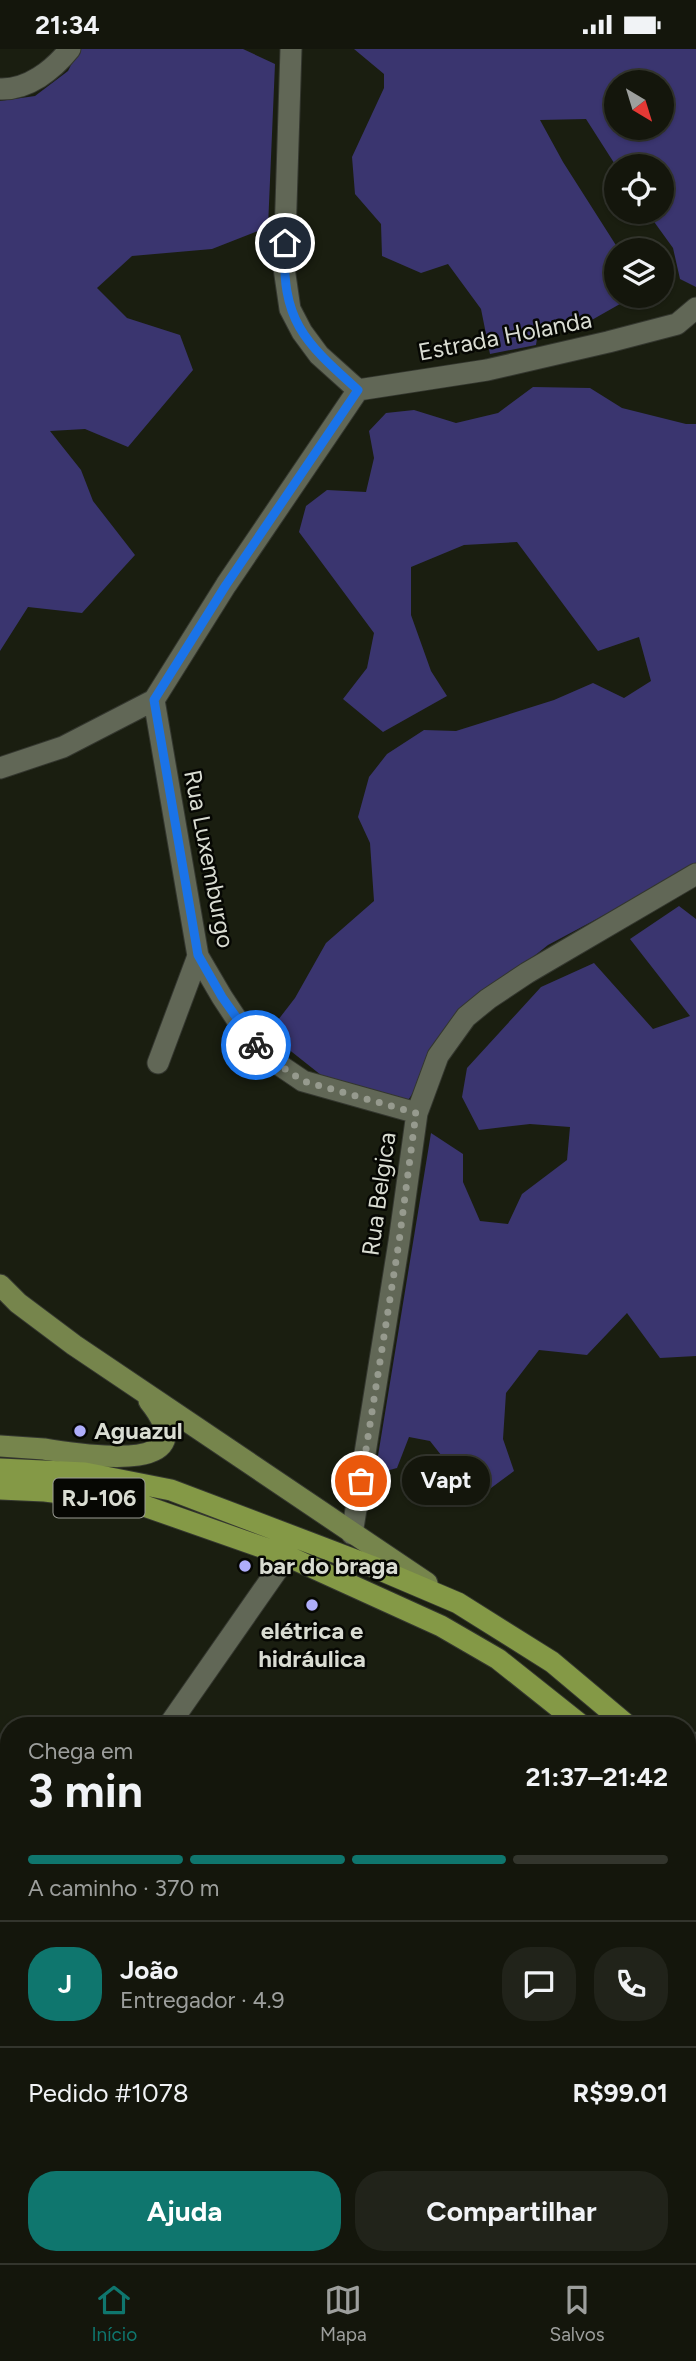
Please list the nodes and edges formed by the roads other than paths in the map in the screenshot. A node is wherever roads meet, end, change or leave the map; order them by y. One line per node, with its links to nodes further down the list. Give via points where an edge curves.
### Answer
1 (70, 49): 3 (street, via 39,78)
2 (291, 49): 5 (street, via 284,268 290,309 319,355)
3 (0, 89)
4 (696, 308): 5 (street, Estrada Holanda, via 677,324 608,342 487,370)
5 (358, 390): 6 (street)
6 (154, 700): 7 (street, via 63,747); 9 (street, Rua Luxemburgo)
7 (0, 768)
8 (696, 874): 11 (street, Rua Belgica, via 527,973 466,1017 439,1056)
9 (198, 955): 10 (street); 11 (street, Rua Luxemburgo, via 251,1041 272,1060 303,1081)
10 (158, 1063)
11 (416, 1113): 17 (street, Rua Belgica)
12 (0, 1285): 13 (main road, via 74,1345)
13 (139, 1388): 14 (main road, via 166,1431 161,1443 147,1453 112,1458); 17 (main road)
14 (0, 1446)
15 (0, 1469): 19 (highway, RJ-106, via 85,1473 171,1490)
16 (0, 1489): 18 (highway, RJ-106, via 133,1503)
17 (352, 1534): 19 (main road)
18 (286, 1556): 20 (street); 21 (highway, RJ-106, via 441,1626 498,1660)
19 (458, 1603): 22 (highway, RJ-106, via 552,1662)
20 (175, 1717)
21 (571, 1717)
22 (617, 1717)

